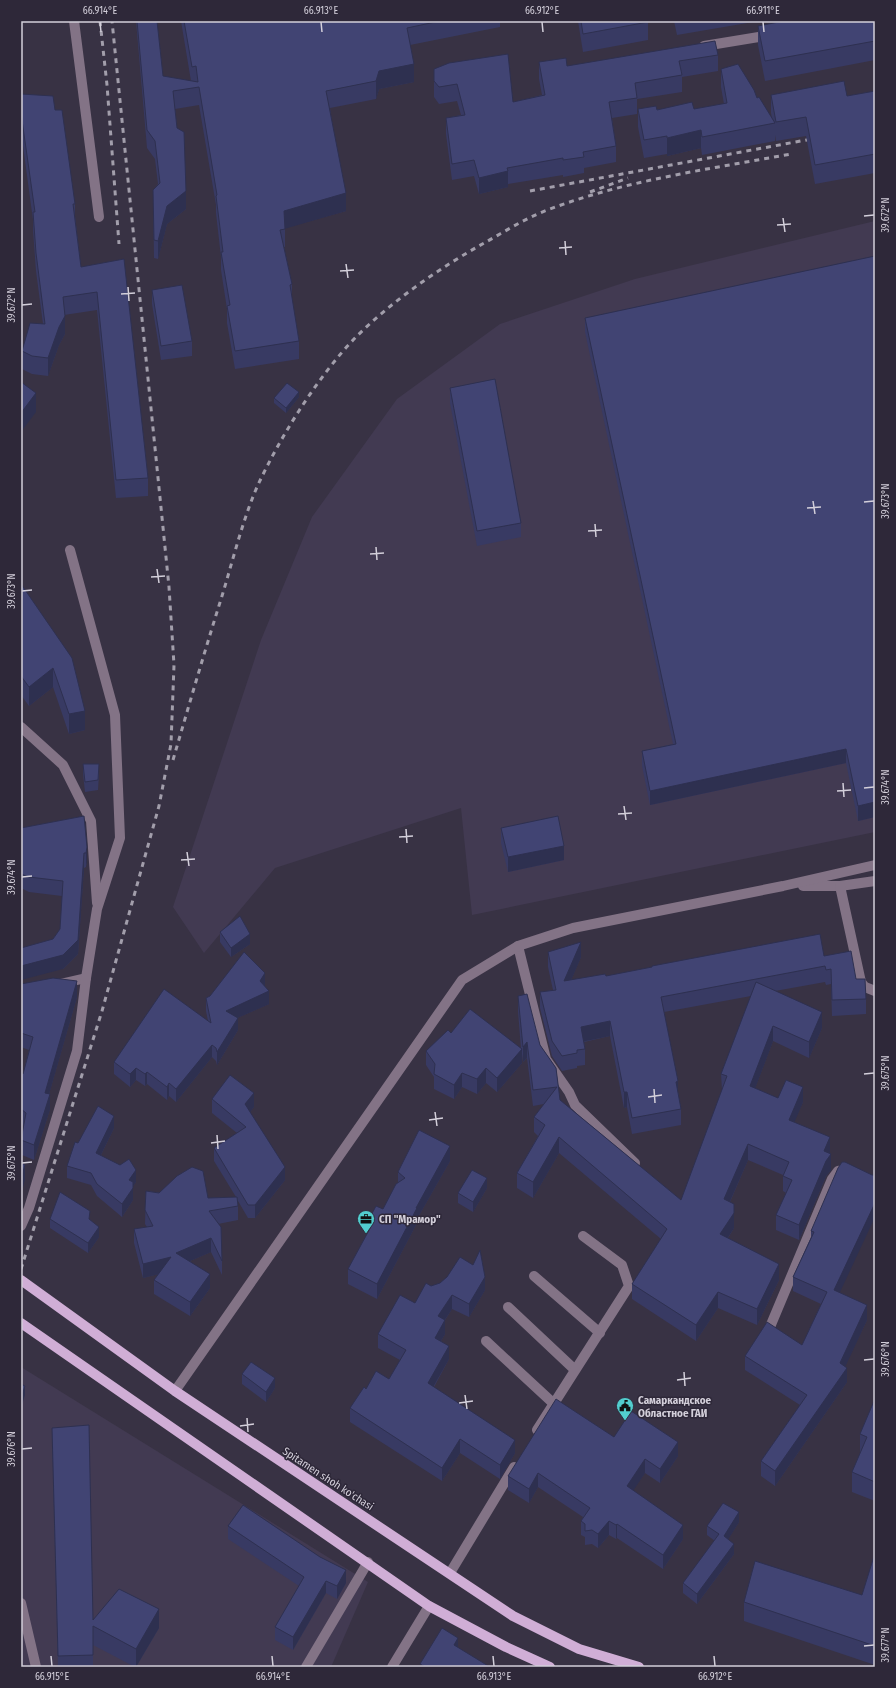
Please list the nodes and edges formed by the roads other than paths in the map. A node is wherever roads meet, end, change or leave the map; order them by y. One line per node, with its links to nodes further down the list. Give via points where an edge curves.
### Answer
1 (74, 21): 4 (street)
2 (780, 33): 3 (street)
3 (694, 48)
4 (99, 217)
5 (70, 550): 11 (street, via 115,715 120,838)
6 (21, 728): 11 (street, via 63,765 91,821)
7 (875, 865): 9 (street)
8 (875, 881): 10 (street)
9 (783, 886): 10 (street); 12 (street, via 573,928)
10 (840, 886): 15 (street, via 861,982 865,987)
11 (97, 909): 13 (street)
12 (518, 946): 16 (street, via 546,1059 575,1105); 28 (street, via 462,980)
13 (86, 978): 14 (street); 18 (street, via 77,1051 29,1208)
14 (50, 986)
15 (875, 991)
16 (644, 1172)
17 (852, 1173): 24 (street, via 846,1170 838,1171 832,1179)
18 (21, 1226)
19 (583, 1236): 25 (street, via 622,1265 629,1286)
20 (534, 1276): 25 (street)
21 (21, 1280): 28 (main road, Spitamen shoh ko'chasi)
22 (508, 1307): 27 (street)
23 (21, 1323): 32 (main road)
24 (770, 1327)
25 (600, 1333): 27 (street)
26 (486, 1341): 29 (street)
27 (574, 1370): 29 (street)
28 (175, 1392): 33 (main road, Spitamen shoh ko'chasi)
29 (553, 1403): 30 (street)
30 (532, 1437)
31 (520, 1458): 33 (street)
32 (368, 1562): 35 (main road); 37 (street)
33 (450, 1573): 40 (main road, Spitamen shoh ko'chasi, via 513,1616 572,1646)
34 (21, 1603): 36 (street)
35 (429, 1606): 38 (street); 39 (main road)
36 (36, 1667)
37 (306, 1667)
38 (392, 1667)
39 (550, 1667)
40 (639, 1667)

